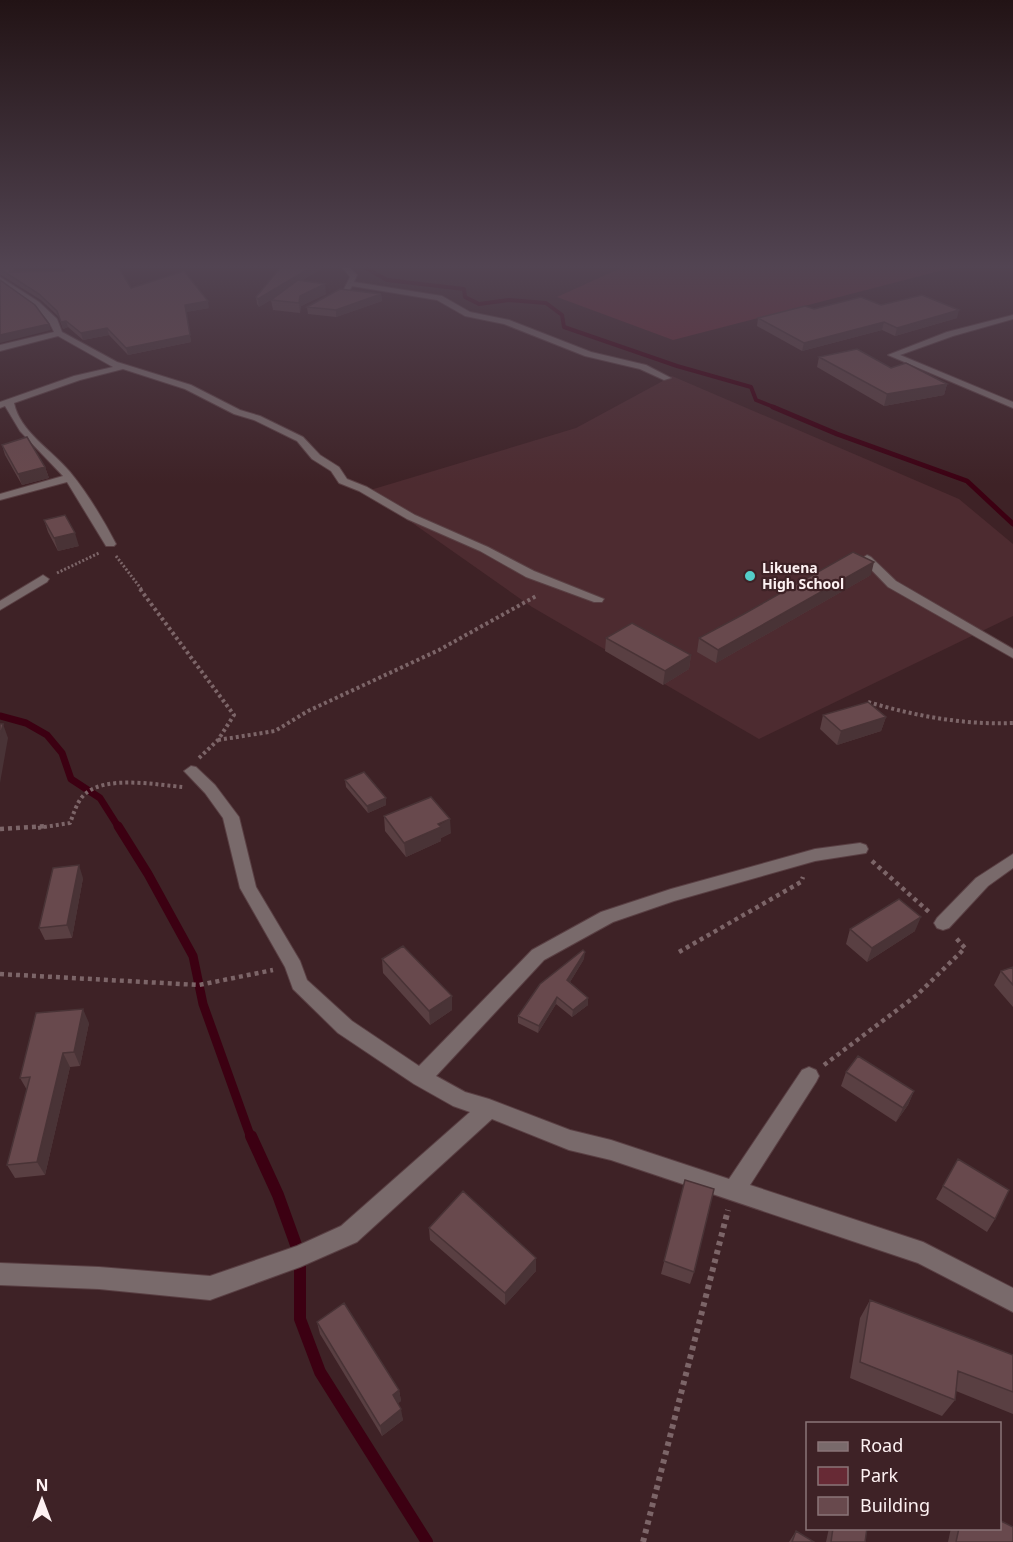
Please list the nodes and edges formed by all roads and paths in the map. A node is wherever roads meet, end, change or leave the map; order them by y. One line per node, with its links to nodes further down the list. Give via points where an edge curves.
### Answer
1 (32, 340): 5 (street)
2 (72, 340): 6 (street)
3 (552, 340): 7 (street)
4 (934, 340): 9 (street, via 892,355)
5 (0, 348)
6 (122, 368): 8 (street, via 77,378); 15 (street, via 188,387 237,412 258,418 300,439 343,481 411,517)
7 (667, 378)
8 (5, 403): 10 (street)
9 (1013, 405)
10 (69, 478): 11 (street); 12 (street)
11 (0, 496)
12 (110, 544): 14 (path, via 106,550); 21 (path, via 119,562 234,716)
13 (867, 559): 18 (street, via 892,584)
14 (43, 579): 17 (street)
15 (558, 584): 16 (street); 21 (path, via 439,650 308,711 275,731)
16 (598, 599)
17 (0, 606)
18 (1013, 654)
19 (868, 702): 20 (path, via 943,721)
20 (1013, 723)
21 (218, 740): 22 (path)
22 (191, 771): 23 (street)
23 (210, 789): 24 (path, via 111,785 89,791 70,823); 30 (street, via 231,817 248,888)
24 (0, 829)
25 (860, 849): 26 (street); 28 (path, via 888,878)
26 (815, 855): 29 (path, via 801,882); 33 (street, via 607,917 538,955)
27 (1013, 860): 28 (street, via 982,882)
28 (943, 923): 32 (path, via 965,948 917,995)
29 (679, 952)
30 (294, 966): 31 (path, via 199,985); 33 (street, via 299,984 345,1027)
31 (0, 974)
32 (809, 1076): 35 (street)
33 (421, 1078): 34 (street, via 460,1100)
34 (489, 1108): 35 (street, via 569,1140 611,1150); 36 (street, via 349,1233 300,1256 210,1288)
35 (732, 1192): 37 (street, via 923,1253); 38 (path)
36 (0, 1274)
37 (1013, 1300)
38 (644, 1542)

